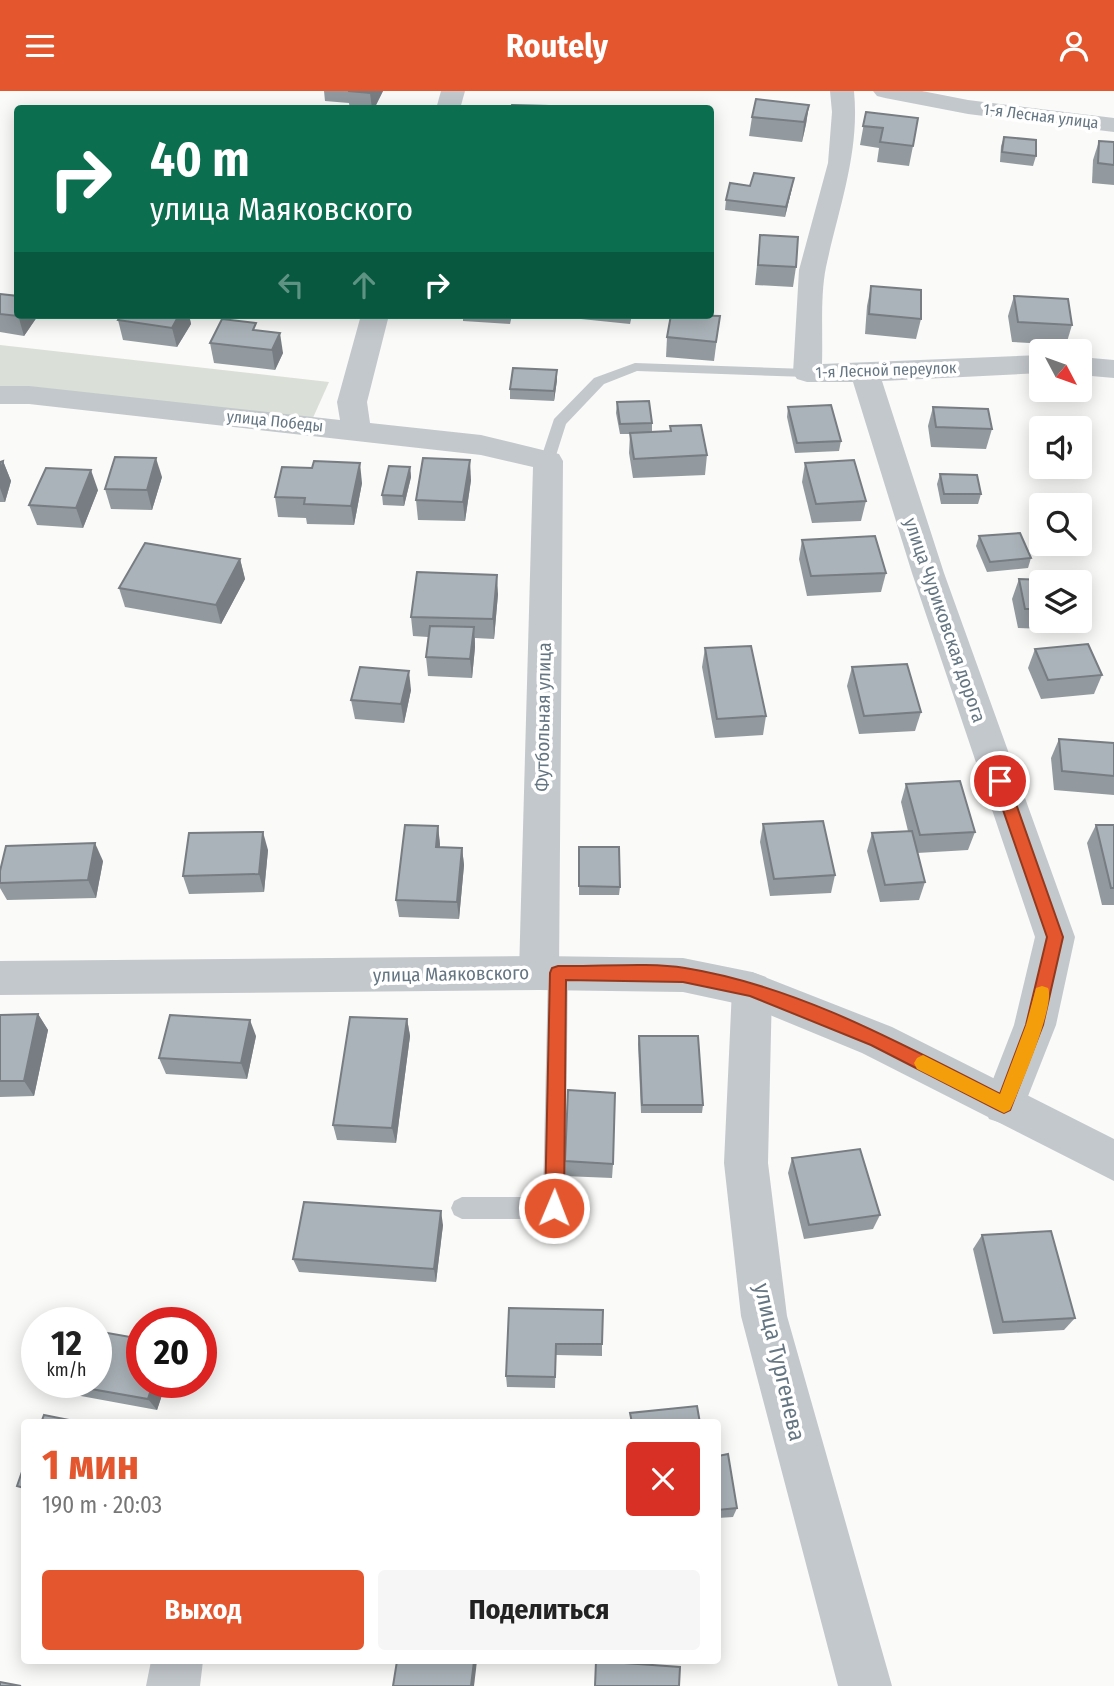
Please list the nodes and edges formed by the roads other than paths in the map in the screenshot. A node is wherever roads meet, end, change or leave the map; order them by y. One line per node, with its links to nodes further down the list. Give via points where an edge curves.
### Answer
1 (842, 91): 8 (street, 1-я Лесной переулок, via 845,112 840,163 812,269)
2 (885, 91): 3 (street, 1-я Лесная улица, via 968,107)
3 (1114, 125)
4 (374, 319): 11 (street, via 352,402)
5 (1029, 364): 9 (street, 1-я Лесной переулок)
6 (1092, 367): 7 (street)
7 (1114, 369)
8 (807, 373): 9 (street, 1-я Лесной переулок); 12 (lane, via 635,367 599,381 559,422)
9 (865, 373): 16 (street, улица Чуриковская дорога, via 928,573 1055,937 1035,1025)
10 (0, 395): 11 (street, улица Победы)
11 (356, 429): 12 (street, улица Победы, via 481,445)
12 (548, 461): 13 (street, Футбольная улица)
13 (548, 973): 14 (street, улица Маяковского); 15 (street, улица Маяковского, via 683,975); 18 (lane, via 554,1208)
14 (0, 978)
15 (752, 989): 16 (street, улица Маяковского, via 877,1040); 21 (street, улица Тургенева, via 746,1163 765,1315)
16 (1004, 1105): 17 (street, улица Маяковского)
17 (1114, 1160)
18 (462, 1208)
19 (177, 1664): 20 (street)
20 (173, 1686)
21 (865, 1686)

